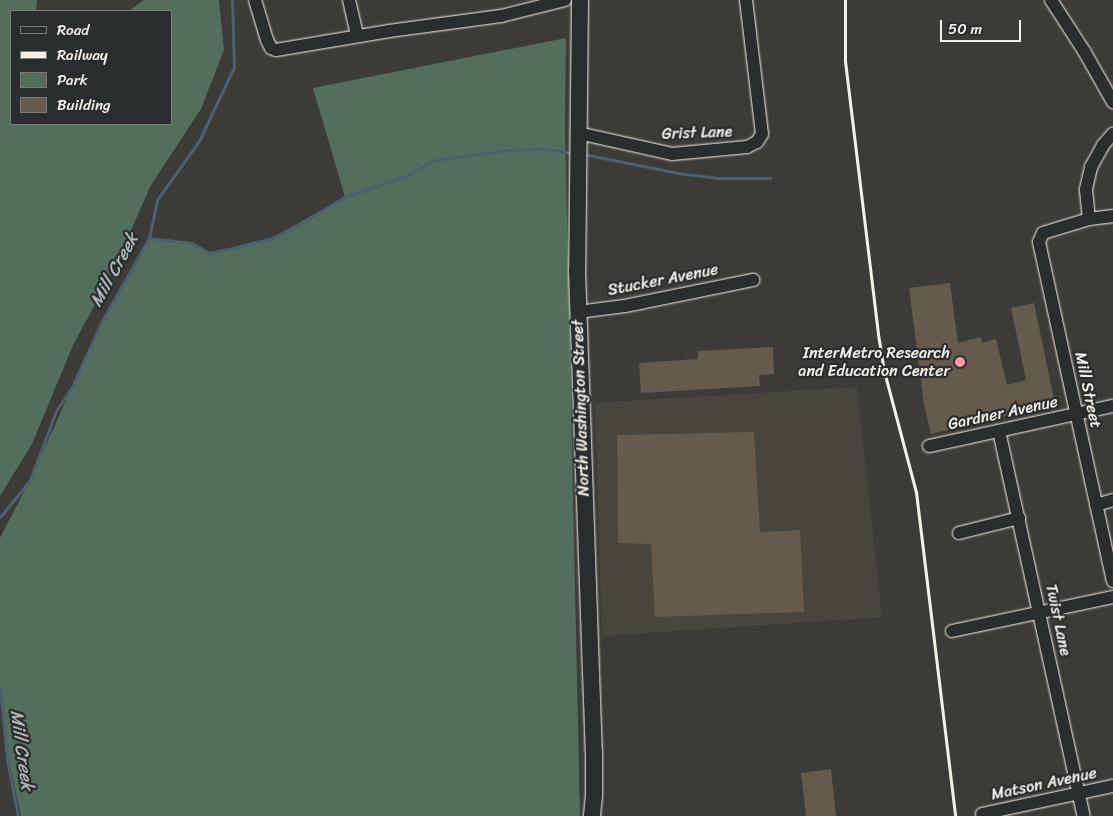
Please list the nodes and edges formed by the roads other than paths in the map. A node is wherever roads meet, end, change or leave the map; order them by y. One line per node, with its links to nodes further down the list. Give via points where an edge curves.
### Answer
1 (255, 0): 7 (street, via 271,48 276,50)
2 (349, 0): 7 (street)
3 (565, 0): 7 (street, via 501,16)
4 (580, 0): 9 (street, North Washington Street)
5 (746, 0): 9 (street, Grist Lane, via 762,134 757,142 747,147 672,154)
6 (1051, 0): 8 (street)
7 (357, 36)
8 (1113, 102)
9 (578, 133): 14 (street, North Washington Street)
10 (1113, 134): 12 (street, via 1095,157 1090,172 1086,189)
11 (1113, 216): 12 (street)
12 (1089, 219): 16 (street, Mill Street, via 1042,233 1039,242)
13 (754, 280): 14 (street, Stucker Avenue, via 625,306)
14 (578, 312): 31 (street, North Washington Street, via 594,752)
15 (1113, 406): 16 (street, Gardner Avenue)
16 (1076, 414): 17 (street, Gardner Avenue); 20 (street, Mill Street)
17 (1000, 431): 18 (street, Gardner Avenue); 21 (street, Twist Lane)
18 (929, 446)
19 (1113, 500): 20 (street)
20 (1096, 505): 23 (street, Mill Street)
21 (1019, 518): 22 (street); 25 (street, Twist Lane)
22 (959, 533)
23 (1113, 581)
24 (1113, 598): 25 (street)
25 (1040, 613): 26 (street); 28 (street, Twist Lane)
26 (952, 631)
27 (1113, 786): 28 (street, Matson Avenue)
28 (1079, 793): 30 (street, Matson Avenue); 32 (street, Twist Lane)
29 (982, 814): 30 (street, Matson Avenue)
30 (996, 814)
31 (592, 816)
32 (1084, 816)

